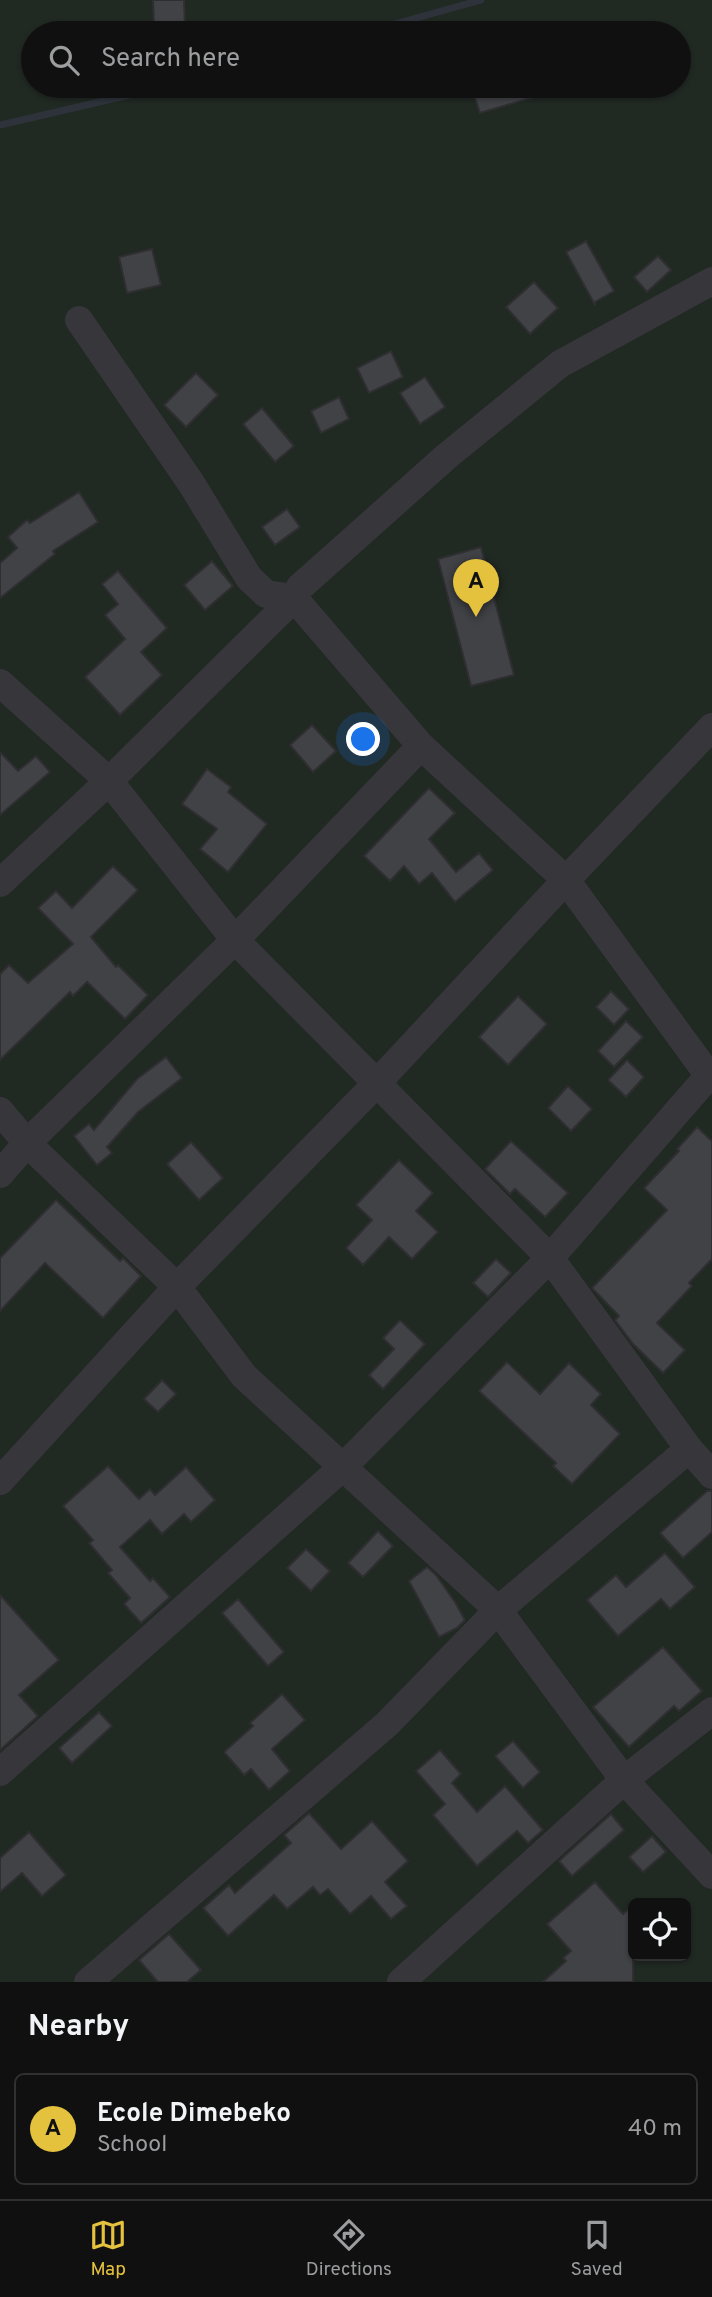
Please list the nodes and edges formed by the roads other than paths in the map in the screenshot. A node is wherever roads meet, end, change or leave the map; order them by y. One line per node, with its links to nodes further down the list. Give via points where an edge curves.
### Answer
1 (712, 281): 3 (street, via 560,364 438,465 300,587)
2 (79, 320): 3 (street, via 191,483 248,578 266,594)
3 (294, 598): 6 (street); 7 (street)
4 (0, 683): 7 (street)
5 (712, 727): 8 (street)
6 (421, 746): 8 (street); 10 (street)
7 (109, 781): 9 (street); 10 (street)
8 (566, 880): 11 (street); 12 (street)
9 (0, 883)
10 (235, 940): 12 (street); 14 (street)
11 (711, 1076): 16 (street)
12 (376, 1084): 16 (street); 17 (street)
13 (0, 1111): 14 (street)
14 (27, 1143): 15 (street); 17 (street)
15 (0, 1174)
16 (550, 1258): 18 (street); 19 (street)
17 (177, 1287): 19 (street, via 244,1376); 21 (street)
18 (689, 1449): 20 (street); 22 (street)
19 (344, 1466): 22 (street); 24 (street)
20 (712, 1475)
21 (0, 1481)
22 (498, 1610): 25 (street); 27 (street, via 387,1724)
23 (712, 1711): 25 (street)
24 (0, 1772)
25 (624, 1780): 26 (street); 28 (street)
26 (712, 1875)
27 (88, 1982)
28 (401, 1982)

